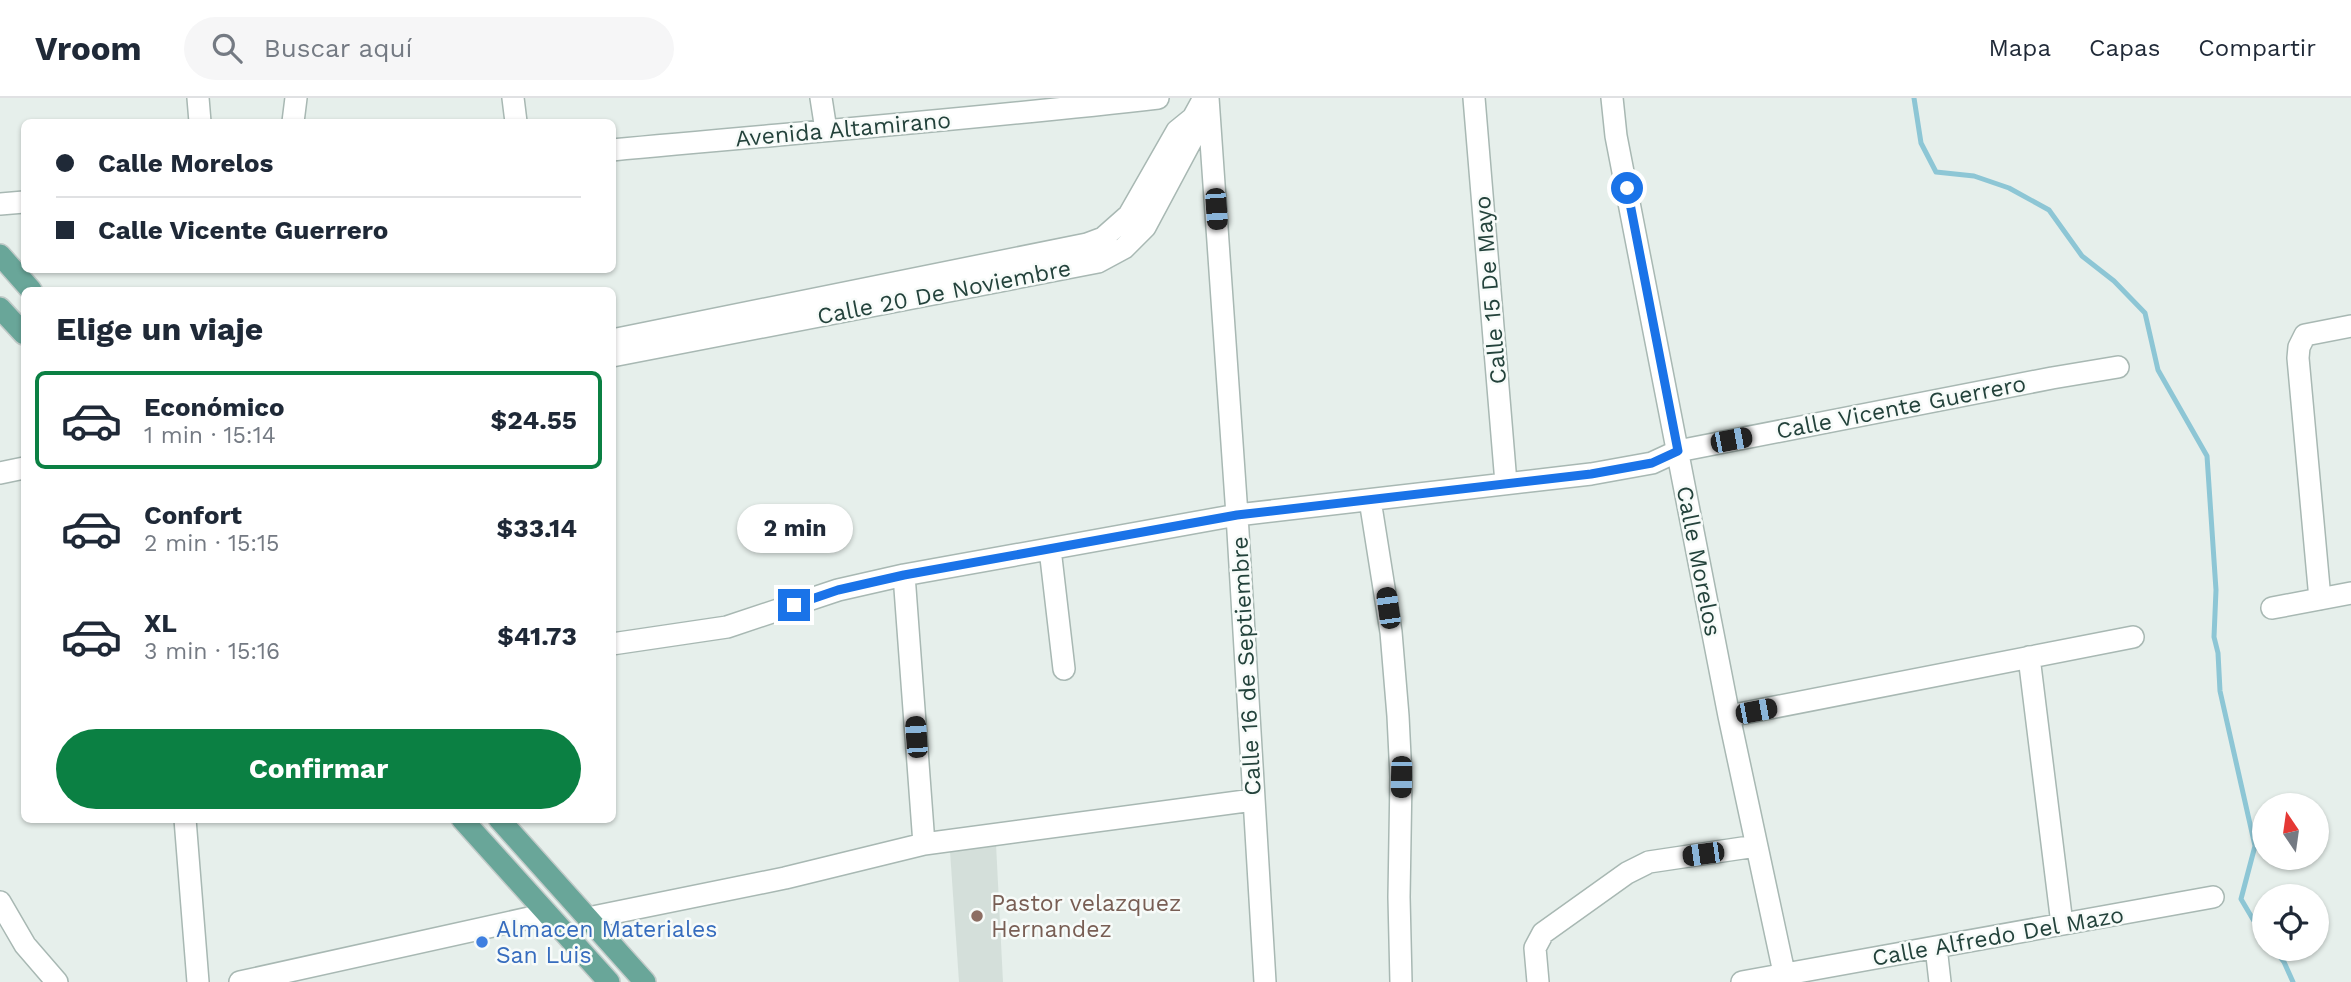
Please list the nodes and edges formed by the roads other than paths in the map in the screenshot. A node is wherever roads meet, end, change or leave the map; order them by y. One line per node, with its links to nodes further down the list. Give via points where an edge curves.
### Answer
1 (198, 98): 10 (street)
2 (296, 98): 11 (street)
3 (513, 98): 12 (street)
4 (821, 98): 13 (street)
5 (1158, 98): 9 (street, Avenida Altamirano)
6 (1206, 98): 19 (street, Calle 20 De Noviembre, via 1193,118 1192,139 1145,227 1116,253 1097,262); 31 (street, Calle 16 de Septiembre)
7 (1474, 98): 29 (street, Calle 15 De Mayo)
8 (1612, 98): 26 (street, Calle Morelos)
9 (1011, 106): 13 (street, Avenida Altamirano)
10 (200, 119)
11 (293, 119)
12 (516, 119)
13 (826, 130): 14 (street, Avenida Altamirano)
14 (616, 150)
15 (21, 202): 16 (street)
16 (0, 204)
17 (0, 255): 18 (main road)
18 (28, 287)
19 (912, 288): 23 (street, Calle 20 De Noviembre); 24 (street, Calle 20 De Noviembre)
20 (0, 308): 22 (main road)
21 (2351, 326): 35 (street, via 2305,335 2298,358)
22 (21, 331)
23 (616, 339)
24 (616, 355)
25 (2118, 367): 26 (street, Calle Vicente Guerrero)
26 (1678, 451): 29 (street, Calle Vicente Guerrero, via 1652,463); 41 (street, Calle Morelos)
27 (21, 468): 28 (street)
28 (0, 472)
29 (1506, 483): 30 (street, Calle Vicente Guerrero)
30 (1370, 500): 31 (street, Calle Vicente Guerrero); 61 (street, via 1391,632 1398,716)
31 (1237, 515): 32 (street, Calle Vicente Guerrero); 42 (street, Calle 16 de Septiembre)
32 (1050, 549): 33 (street, Calle Vicente Guerrero); 40 (street)
33 (904, 575): 38 (street, Calle Vicente Guerrero, via 838,590 727,627); 46 (street)
34 (2351, 593): 35 (street)
35 (2320, 598): 36 (street)
36 (2272, 608)
37 (2133, 637): 39 (street)
38 (616, 643)
39 (2029, 657): 41 (street); 52 (street)
40 (1064, 669)
41 (1729, 716): 47 (street, Calle Morelos)
42 (1253, 800): 46 (street); 60 (street, Calle 16 de Septiembre)
43 (185, 823): 56 (street)
44 (466, 823): 50 (main road)
45 (503, 823): 51 (main road)
46 (924, 844): 51 (street)
47 (1756, 846): 54 (street, Calle Morelos); 62 (street, via 1649,862 1627,873 1543,933 1535,947)
48 (2213, 897): 52 (street, Calle Alfredo Del Mazo)
49 (0, 902): 55 (street, via 25,945)
50 (547, 914): 57 (street); 58 (main road)
51 (588, 918): 59 (main road)
52 (2062, 924): 53 (street, Calle Alfredo Del Mazo)
53 (1936, 947): 54 (street, Calle Alfredo Del Mazo); 64 (street)
54 (1785, 979): 63 (street)
55 (57, 982)
56 (198, 982)
57 (240, 982)
58 (609, 982)
59 (645, 982)
60 (1265, 982)
61 (1401, 982)
62 (1538, 982)
63 (1742, 982)
64 (1940, 982)

